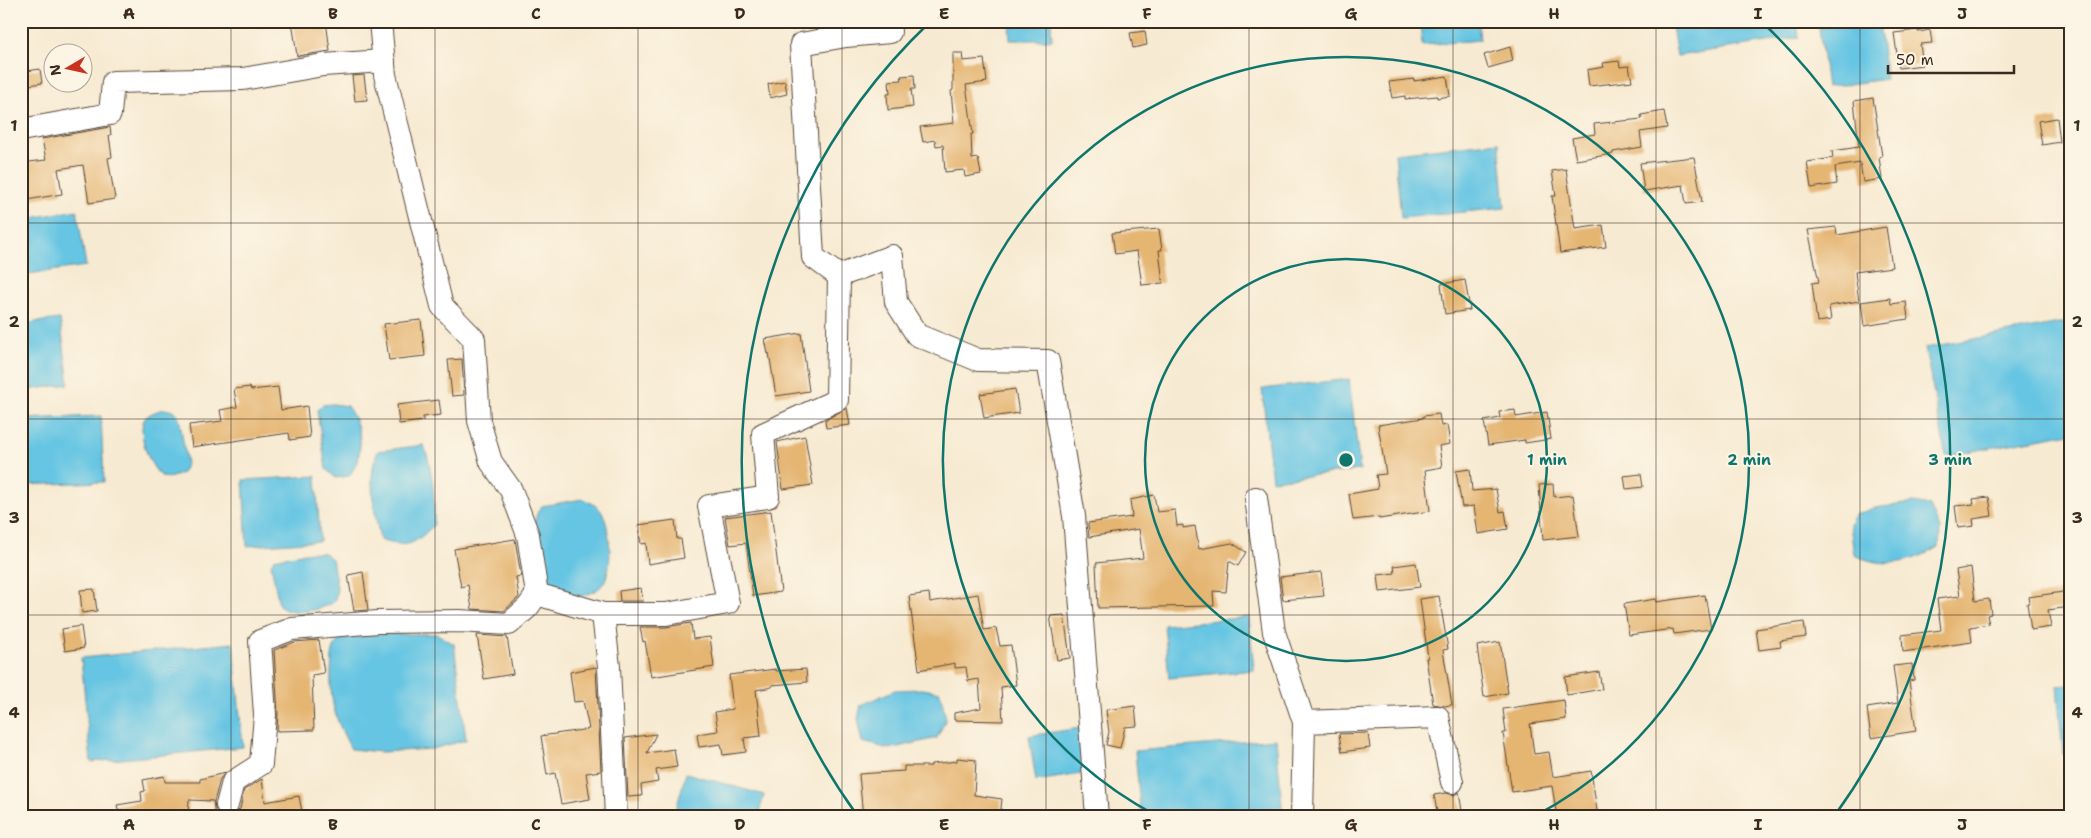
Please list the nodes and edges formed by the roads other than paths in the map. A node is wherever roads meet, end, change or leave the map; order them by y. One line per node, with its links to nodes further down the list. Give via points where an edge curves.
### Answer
1 (380, 21): 3 (street)
2 (889, 21): 5 (street, via 890,32 801,44 813,257)
3 (384, 61): 4 (street, via 323,65 243,79 113,82 110,114); 7 (street, via 399,137 442,306 474,339 479,422 491,462 511,490 528,535)
4 (21, 130)
5 (839, 276): 8 (street, via 836,400 763,434 768,497 709,506 728,603 666,614); 13 (street, via 892,256 896,302 917,335 978,360 1048,361 1074,516)
6 (1256, 498): 9 (street, via 1274,632)
7 (537, 594): 8 (street); 11 (street, via 509,624 459,620 378,622 292,628 260,641 265,715 262,764 233,782)
8 (603, 614): 12 (street, via 609,667)
9 (1304, 722): 10 (street, via 1438,717); 14 (street)
10 (1452, 782)
11 (228, 805)
12 (616, 817)
13 (1097, 817)
14 (1302, 817)

